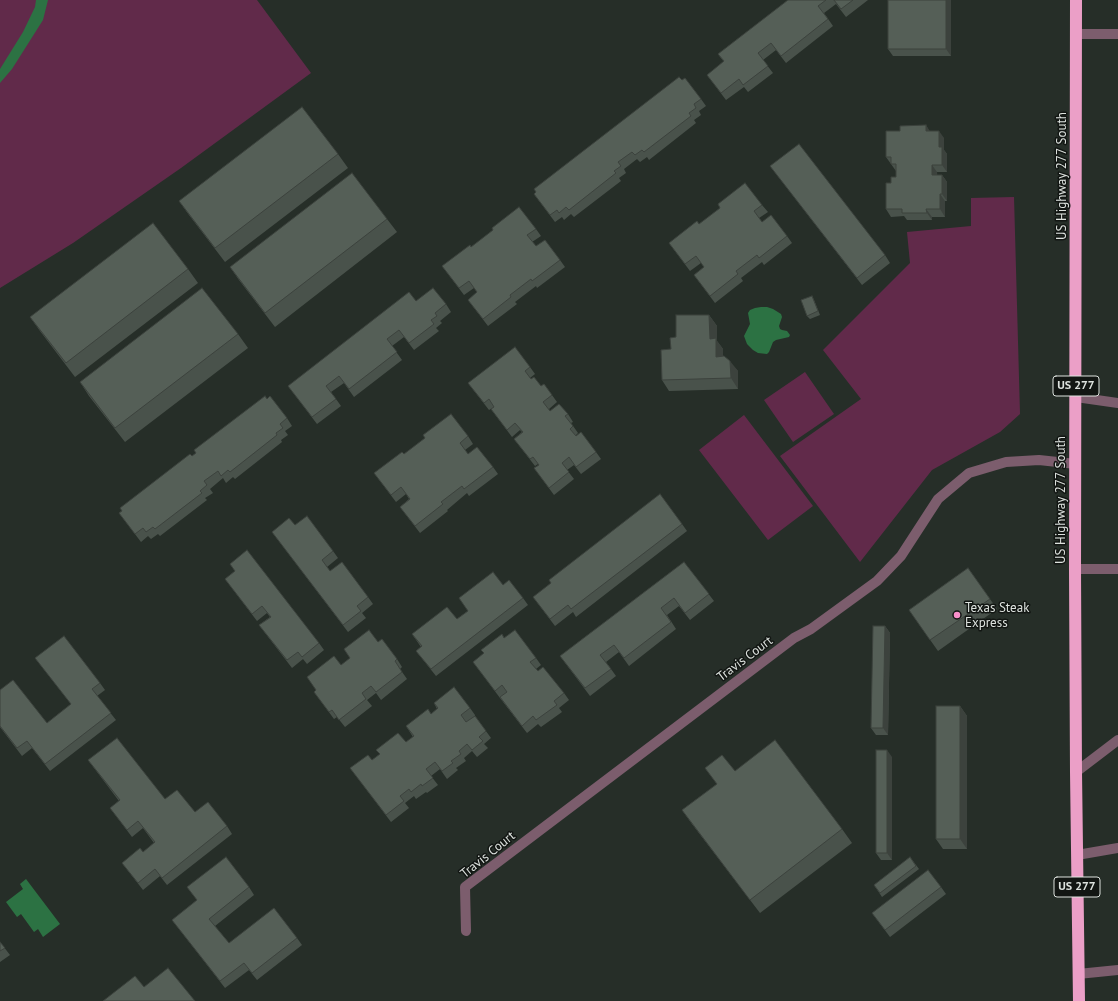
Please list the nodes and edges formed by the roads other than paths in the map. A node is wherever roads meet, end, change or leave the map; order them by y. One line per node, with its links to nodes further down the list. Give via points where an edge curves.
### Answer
1 (1076, 0): 2 (highway, US Highway 277 South / US 277)
2 (1076, 34): 3 (street); 4 (highway, US Highway 277 South / US 277)
3 (1118, 34)
4 (1076, 397): 5 (street); 6 (highway, US Highway 277 South / US 277)
5 (1118, 403)
6 (1076, 464): 8 (highway, US Highway 277 South / US 277); 13 (street, Travis Court, via 1039,460 1006,462 969,473 938,499 901,556 877,581 811,629 794,638 466,887)
7 (1118, 569): 8 (street)
8 (1075, 570): 10 (highway, US Highway 277 South / US 277)
9 (1118, 740): 10 (street)
10 (1076, 772): 12 (highway, US Highway 277 South / US 277)
11 (1118, 848): 12 (street)
12 (1077, 855): 15 (highway, US Highway 277 South / US 277)
13 (466, 931)
14 (1118, 970): 15 (street)
15 (1078, 974): 16 (highway, US Highway 277 South / US 277)
16 (1079, 1001)

